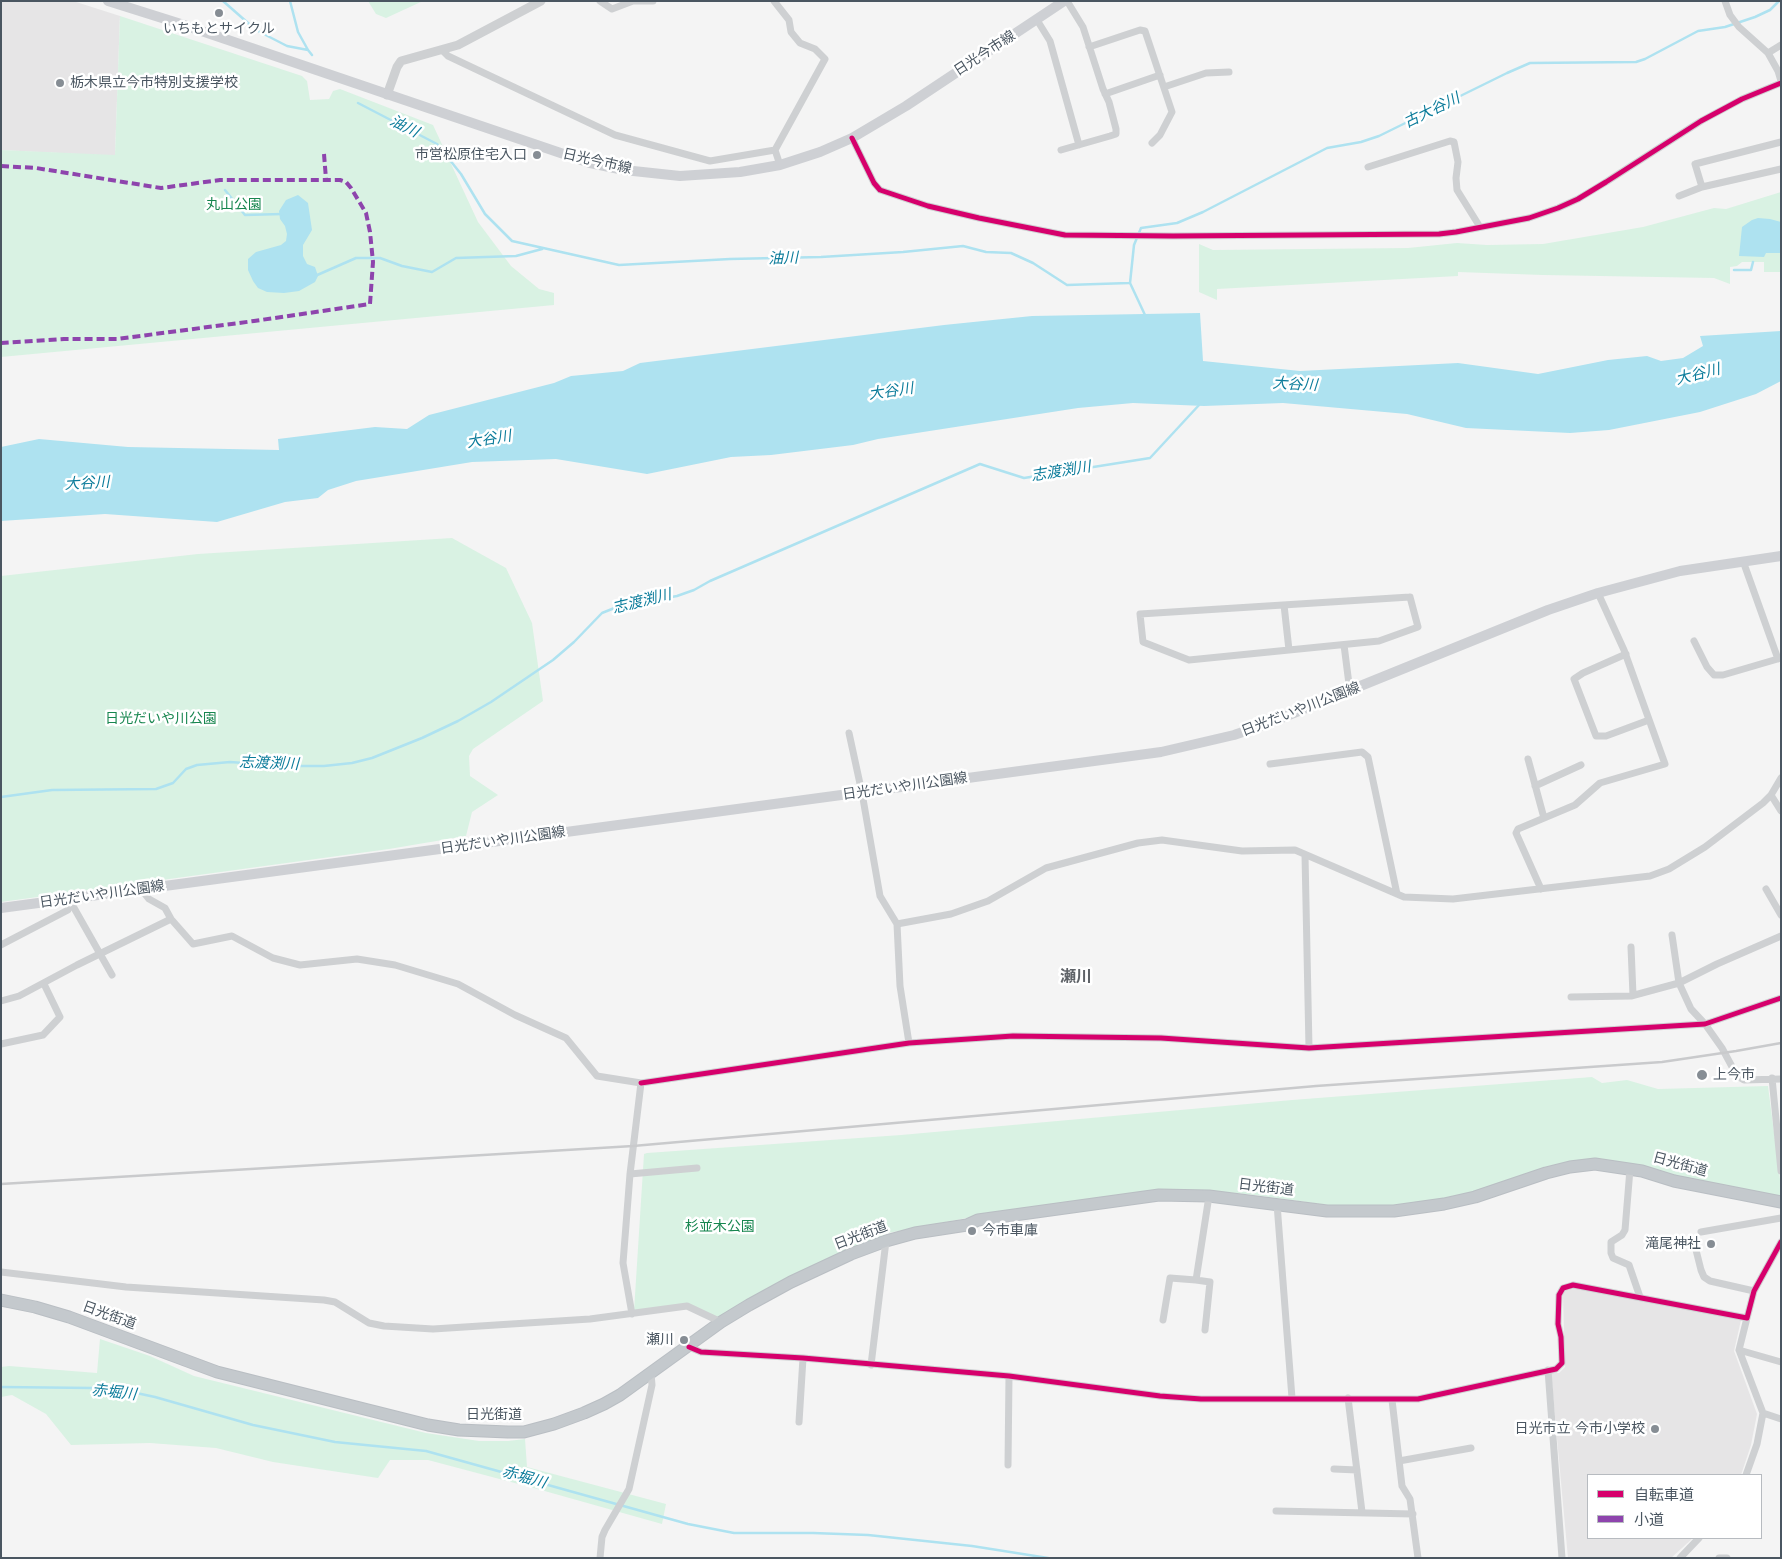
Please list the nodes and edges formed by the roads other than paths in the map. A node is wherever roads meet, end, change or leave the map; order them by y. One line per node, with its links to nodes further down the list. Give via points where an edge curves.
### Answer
1 (108, 1): 18 (main road, 日光今市線)
2 (541, 1): 11 (street, via 458,45)
3 (600, 1): 4 (street, via 612,9 633,2)
4 (653, 1)
5 (774, 1): 23 (street, via 789,20 791,32 800,43 815,49 825,59)
6 (1066, 1): 8 (main road, 日光今市線); 10 (street, via 1083,27)
7 (1724, 1): 12 (street, via 1733,20)
8 (1037, 20): 19 (main road, 日光今市線); 22 (street, via 1050,41)
9 (1781, 44): 12 (street)
10 (1089, 47): 14 (street, via 1145,31); 17 (street)
11 (442, 50): 18 (street, via 401,61); 23 (street, via 448,56 615,134 710,161)
12 (1768, 53): 15 (street)
13 (1229, 72): 16 (street, via 1206,73)
14 (1160, 75): 16 (street); 17 (street)
15 (1781, 82): 30 (street, via 1700,121 1578,198 1540,215)
16 (1164, 87): 21 (street, via 1172,112)
17 (1105, 94): 22 (street, via 1116,134)
18 (387, 95): 25 (main road, 日光今市線, via 582,161 624,170 701,176)
19 (852, 138): 25 (main road, 日光今市線); 30 (street, via 880,190 928,206 1065,235 1439,234)
20 (1781, 142): 28 (street, via 1695,164)
21 (1152, 143)
22 (1079, 145): 24 (street)
23 (775, 150): 25 (street)
24 (1061, 150)
25 (780, 165)
26 (1368, 167): 30 (street, via 1454,142 1458,162 1457,190)
27 (1781, 169): 28 (street)
28 (1702, 187): 29 (street)
29 (1679, 196)
30 (1480, 227)
31 (1781, 556): 32 (main road, 日光だいや川公園線)
32 (1743, 561): 33 (main road, 日光だいや川公園線, via 1673,573); 39 (street)
33 (1598, 593): 38 (street); 40 (main road, 日光だいや川公園線, via 1548,610)
34 (1284, 604): 36 (street, via 1410,597 1418,627 1379,641); 37 (street); 37 (street, via 1140,614 1143,642 1189,660)
35 (1694, 641): 39 (street, via 1714,675)
36 (1344, 645): 37 (street); 40 (street)
37 (1289, 650)
38 (1626, 654): 41 (street); 41 (street, via 1574,679 1596,736 1606,736)
39 (1779, 658)
40 (1350, 692): 48 (main road, 日光だいや川公園線, via 1243,732 1179,748)
41 (1649, 720): 51 (street, via 1665,764 1600,784 1575,805)
42 (849, 733): 48 (street)
43 (1528, 759): 47 (street)
44 (1270, 764): 56 (street, via 1362,752 1368,757)
45 (1581, 765): 47 (street)
46 (1781, 778): 49 (street)
47 (1535, 786): 51 (street)
48 (862, 793): 54 (main road, 日光だいや川公園線); 61 (street, via 880,896)
49 (1771, 795): 50 (street); 53 (street, via 1763,804 1669,869 1650,876)
50 (1781, 811)
51 (1544, 818): 53 (street, via 1518,829 1516,833)
52 (1305, 855): 56 (street); 61 (street, via 1295,850 1242,851 1162,840 1138,843 1046,868 988,901 951,914); 77 (street)
53 (1541, 888): 56 (street, via 1453,898)
54 (141, 889): 57 (main road, 日光だいや川公園線); 60 (street, via 149,899 166,908)
55 (1766, 889): 59 (street)
56 (1397, 894)
57 (69, 899): 58 (main road, 日光だいや川公園線); 64 (street, via 68,910); 66 (street)
58 (1, 908)
59 (1781, 915)
60 (171, 919): 66 (street); 80 (street, via 192,944 232,936 273,958 300,965 356,959 395,965 458,984 566,1038 598,1076)
61 (897, 924): 75 (street, via 900,986)
62 (1672, 935): 69 (street)
63 (1781, 936): 69 (street)
64 (1, 945)
65 (1631, 947): 70 (street)
66 (100, 954): 67 (street); 68 (street)
67 (112, 975)
68 (44, 984): 73 (street); 76 (street, via 60,1016 43,1035)
69 (1679, 984): 70 (street); 74 (street, via 1691,1008)
70 (1634, 995): 71 (street)
71 (1571, 997)
72 (1781, 998): 74 (street)
73 (1, 1001)
74 (1705, 1024): 77 (street); 78 (street, via 1737,1076 1744,1080)
75 (909, 1043): 77 (street, via 1013,1036 1161,1038); 80 (street)
76 (1, 1044)
77 (1309, 1048)
78 (1772, 1078): 79 (street); 81 (street)
79 (1781, 1079)
80 (641, 1082): 85 (street)
81 (1778, 1130): 84 (street)
82 (697, 1168): 85 (street)
83 (1630, 1168): 87 (highway, 日光街道, via 1674,1181); 88 (highway, 日光街道, via 1595,1164 1570,1167 1475,1197 1394,1210 1327,1211); 97 (street, via 1624,1230 1611,1242 1611,1253 1613,1258 1629,1265)
84 (1781, 1171)
85 (630, 1174): 99 (street, via 623,1263)
86 (1209, 1196): 88 (highway, 日光街道); 91 (highway, 日光街道, via 1138,1197 978,1220 967,1225); 95 (street)
87 (1781, 1202)
88 (1277, 1204): 112 (street)
89 (1781, 1218): 90 (street)
90 (1702, 1232)
91 (886, 1240): 102 (highway, 日光街道, via 791,1282); 108 (street)
92 (1781, 1242): 96 (street)
93 (1696, 1250): 96 (street, via 1704,1277)
94 (1, 1272): 99 (street, via 126,1287 324,1300 335,1302 368,1323 384,1326 434,1329)
95 (1196, 1280): 101 (street, via 1170,1278); 103 (street, via 1210,1282)
96 (1754, 1291): 100 (street)
97 (1640, 1297): 100 (street); 109 (street, via 1573,1284 1563,1288 1559,1295 1558,1324 1562,1363 1556,1369)
98 (1, 1300): 110 (highway, 日光街道, via 69,1317 217,1372 459,1430 524,1432 554,1424 604,1404)
99 (632, 1314): 102 (street, via 687,1306)
100 (1747, 1318): 105 (street)
101 (1164, 1320)
102 (721, 1322): 104 (highway, 日光街道)
103 (1205, 1330)
104 (689, 1347): 106 (street, via 701,1352); 110 (highway, 日光街道)
105 (1739, 1350): 107 (street); 115 (street)
106 (803, 1358): 108 (street); 117 (street)
107 (1781, 1362)
108 (871, 1365): 111 (street)
109 (1548, 1370): 114 (street, via 1418,1399); 130 (street)
110 (651, 1373): 128 (street, via 652,1385 629,1490 602,1537)
111 (1010, 1376): 112 (street, via 1160,1396); 120 (street)
112 (1292, 1398): 113 (street)
113 (1348, 1398): 114 (street); 122 (street)
114 (1392, 1400): 119 (street)
115 (1763, 1413): 116 (street); 123 (street)
116 (1781, 1419)
117 (799, 1422)
118 (1471, 1448): 119 (street)
119 (1399, 1461): 126 (street, via 1402,1486 1410,1499)
120 (1008, 1465)
121 (1334, 1469): 122 (street)
122 (1357, 1470): 125 (street)
123 (1746, 1474)
124 (1276, 1511): 125 (street)
125 (1362, 1512): 126 (street)
126 (1413, 1514): 129 (street)
127 (1698, 1539): 131 (street)
128 (600, 1558)
129 (1418, 1558)
130 (1562, 1558)
131 (1680, 1558)
132 (1719, 1558): 133 (street)
133 (1727, 1558)

